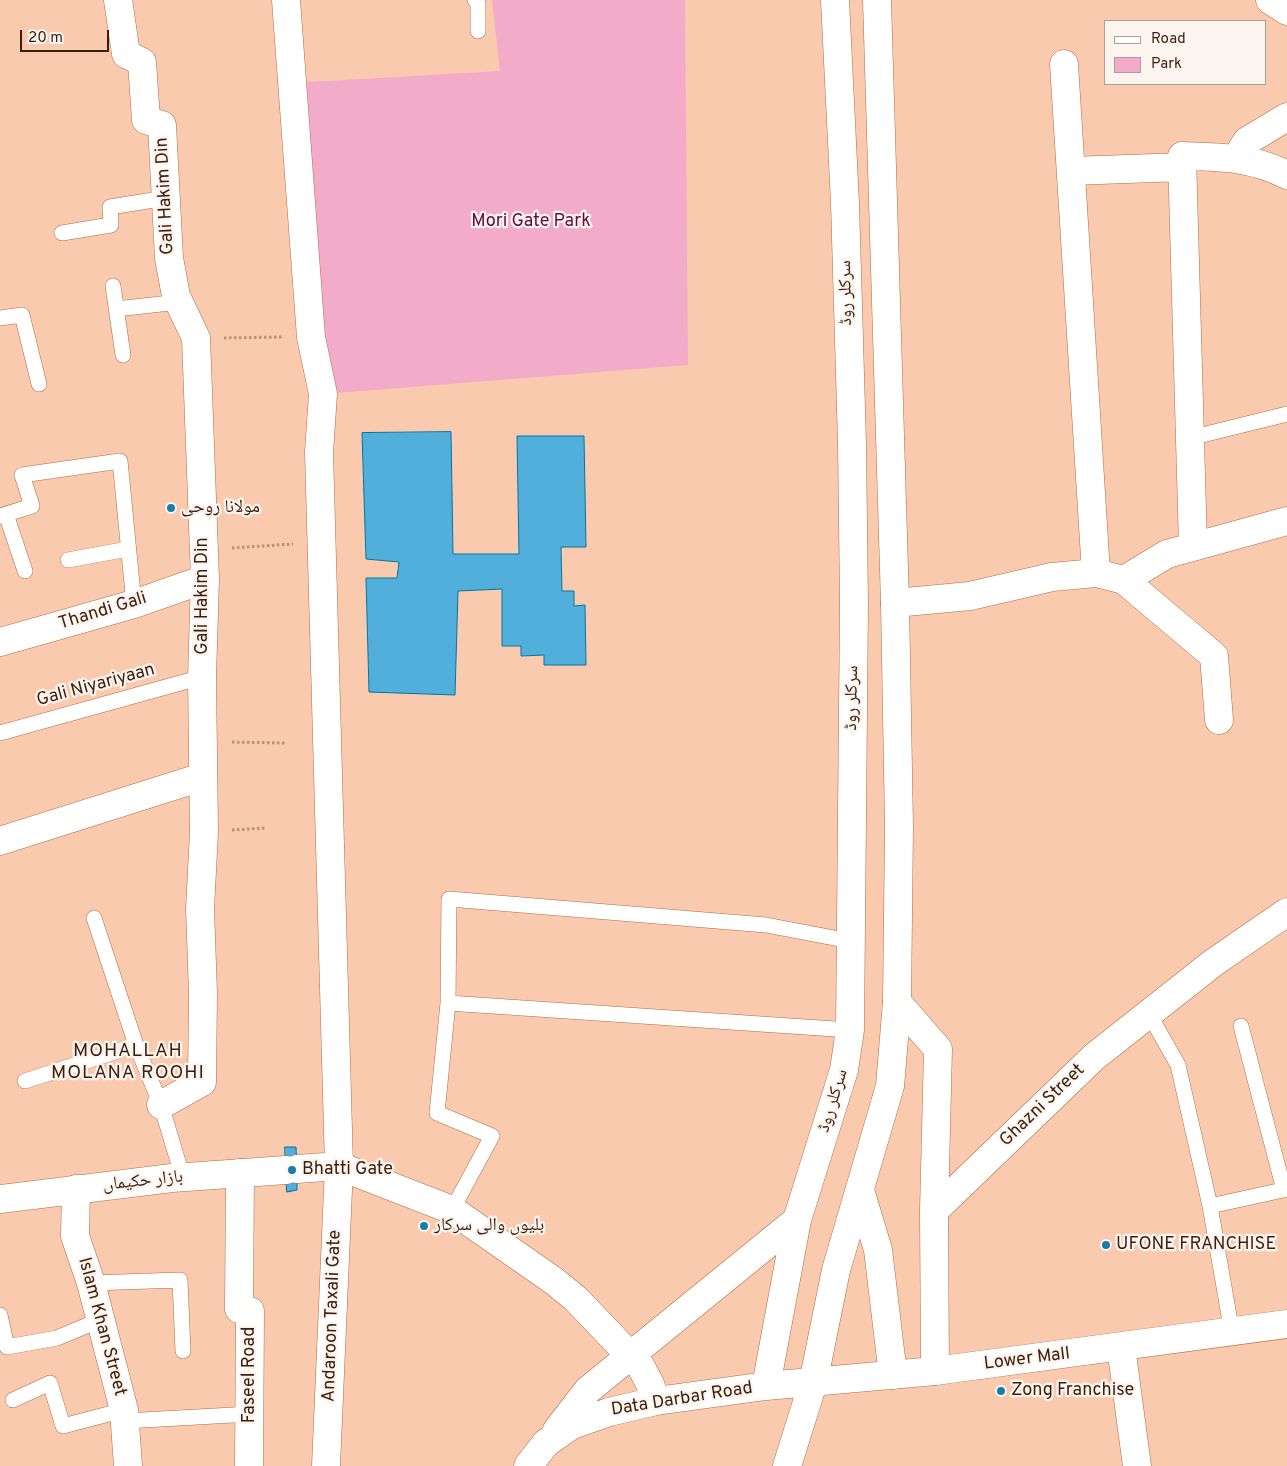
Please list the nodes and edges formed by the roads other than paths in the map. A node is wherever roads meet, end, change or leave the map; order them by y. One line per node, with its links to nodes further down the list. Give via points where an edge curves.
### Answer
1 (118, 0): 15 (street, Gali Hakim Din, via 126,54 142,62 146,120 162,125)
2 (286, 0): 53 (street, Andaroon Taxali Gate, via 311,337 324,394 319,452)
3 (475, 0): 8 (lane, via 478,4)
4 (835, 0): 44 (street, سرکلر روڈ, via 852,443 854,603)
5 (877, 0): 34 (street)
6 (1270, 0): 7 (street)
7 (1287, 11)
8 (478, 31)
9 (1064, 64): 13 (street)
10 (1287, 117): 11 (street, via 1247,142)
11 (1237, 157): 12 (street, via 1182,156); 14 (street, via 1271,166)
12 (1183, 167): 13 (street); 24 (street)
13 (1071, 171): 31 (street)
14 (1287, 175)
15 (166, 198): 16 (lane, via 110,207 111,225); 18 (street, Gali Hakim Din, via 169,258)
16 (62, 233)
17 (112, 286): 19 (lane)
18 (179, 302): 19 (lane); 32 (street, Gali Hakim Din, via 196,338)
19 (116, 309): 21 (lane)
20 (0, 318): 22 (lane, via 22,314)
21 (123, 355)
22 (39, 384)
23 (1287, 414): 24 (lane)
24 (1190, 438): 27 (street)
25 (3, 515): 28 (lane, via 32,506 22,476 120,461); 30 (lane)
26 (1287, 521): 27 (street)
27 (1193, 546): 33 (street, via 1167,554)
28 (128, 549): 29 (lane); 35 (lane)
29 (68, 560)
30 (24, 570)
31 (1096, 572): 33 (street); 34 (street, via 1052,577 970,596)
32 (205, 579): 35 (street, Thandi Gali); 37 (street, Gali Hakim Din)
33 (1124, 580): 38 (street, via 1214,656)
34 (895, 603): 45 (street, via 899,827)
35 (134, 604): 36 (street, Thandi Gali)
36 (0, 642)
37 (202, 676): 39 (lane, Gali Niyariyaan); 40 (street, Gali Hakim Din)
38 (1219, 720)
39 (0, 733)
40 (202, 777): 41 (street); 52 (street, Gali Hakim Din, via 202,1082)
41 (0, 841)
42 (1287, 912): 47 (street, Ghazni Street, via 1213,963)
43 (94, 918): 50 (lane)
44 (850, 941): 46 (lane, via 766,924 449,899); 49 (street, سرکلر روڈ)
45 (897, 1002): 57 (street, via 890,1086); 62 (street, via 938,1050)
46 (448, 1003): 49 (lane); 61 (lane, via 437,1113 492,1136)
47 (1149, 1014): 60 (lane, via 1178,1065); 62 (street, Ghazni Street, via 1094,1057)
48 (1241, 1026): 58 (lane)
49 (850, 1030): 63 (street, سرکلر روڈ, via 844,1070)
50 (136, 1045): 51 (lane); 52 (lane)
51 (25, 1081)
52 (161, 1106): 55 (lane)
53 (339, 1166): 54 (street, بازار حکیماں); 61 (street); 83 (street, Andaroon Taxali Gate)
54 (240, 1173): 55 (street, بازار حکیماں); 78 (street, Faseel Road, via 239,1310 250,1311)
55 (183, 1178): 56 (street, بازار حکیماں)
56 (76, 1189): 59 (street, بازار حکیماں); 64 (street, Islam Khan Street, via 75,1236)
57 (860, 1190): 73 (street, via 878,1250); 74 (street, via 836,1270)
58 (1286, 1190): 60 (lane)
59 (0, 1199)
60 (1210, 1206): 68 (lane)
61 (452, 1210): 71 (street, via 554,1281)
62 (934, 1211): 72 (street)
63 (797, 1220): 71 (street); 75 (street, سرکلر روڈ)
64 (91, 1283): 66 (street, Islam Khan Street); 70 (lane, via 180,1280)
65 (0, 1315): 66 (lane, via 7,1347 57,1338)
66 (100, 1320): 79 (street, Islam Khan Street)
67 (1287, 1324): 68 (street, Lower Mall)
68 (1232, 1333): 69 (street, Lower Mall)
69 (1121, 1347): 72 (street, Lower Mall); 86 (street)
70 (183, 1351)
71 (630, 1354): 77 (street, via 646,1374); 80 (street, via 588,1390)
72 (935, 1371): 73 (street, Lower Mall)
73 (893, 1375): 74 (street, Lower Mall)
74 (813, 1382): 75 (street, Lower Mall); 85 (street)
75 (766, 1386): 77 (street, Data Darbar Road)
76 (13, 1400): 79 (lane, via 50,1383 63,1426)
77 (656, 1401): 80 (street, Data Darbar Road, via 590,1417)
78 (251, 1414): 79 (lane); 82 (street, Faseel Road)
79 (124, 1415): 81 (street, Islam Khan Street)
80 (546, 1443): 84 (street, Data Darbar Road)
81 (128, 1466)
82 (249, 1466)
83 (326, 1466)
84 (528, 1466)
85 (787, 1466)
86 (1137, 1466)

